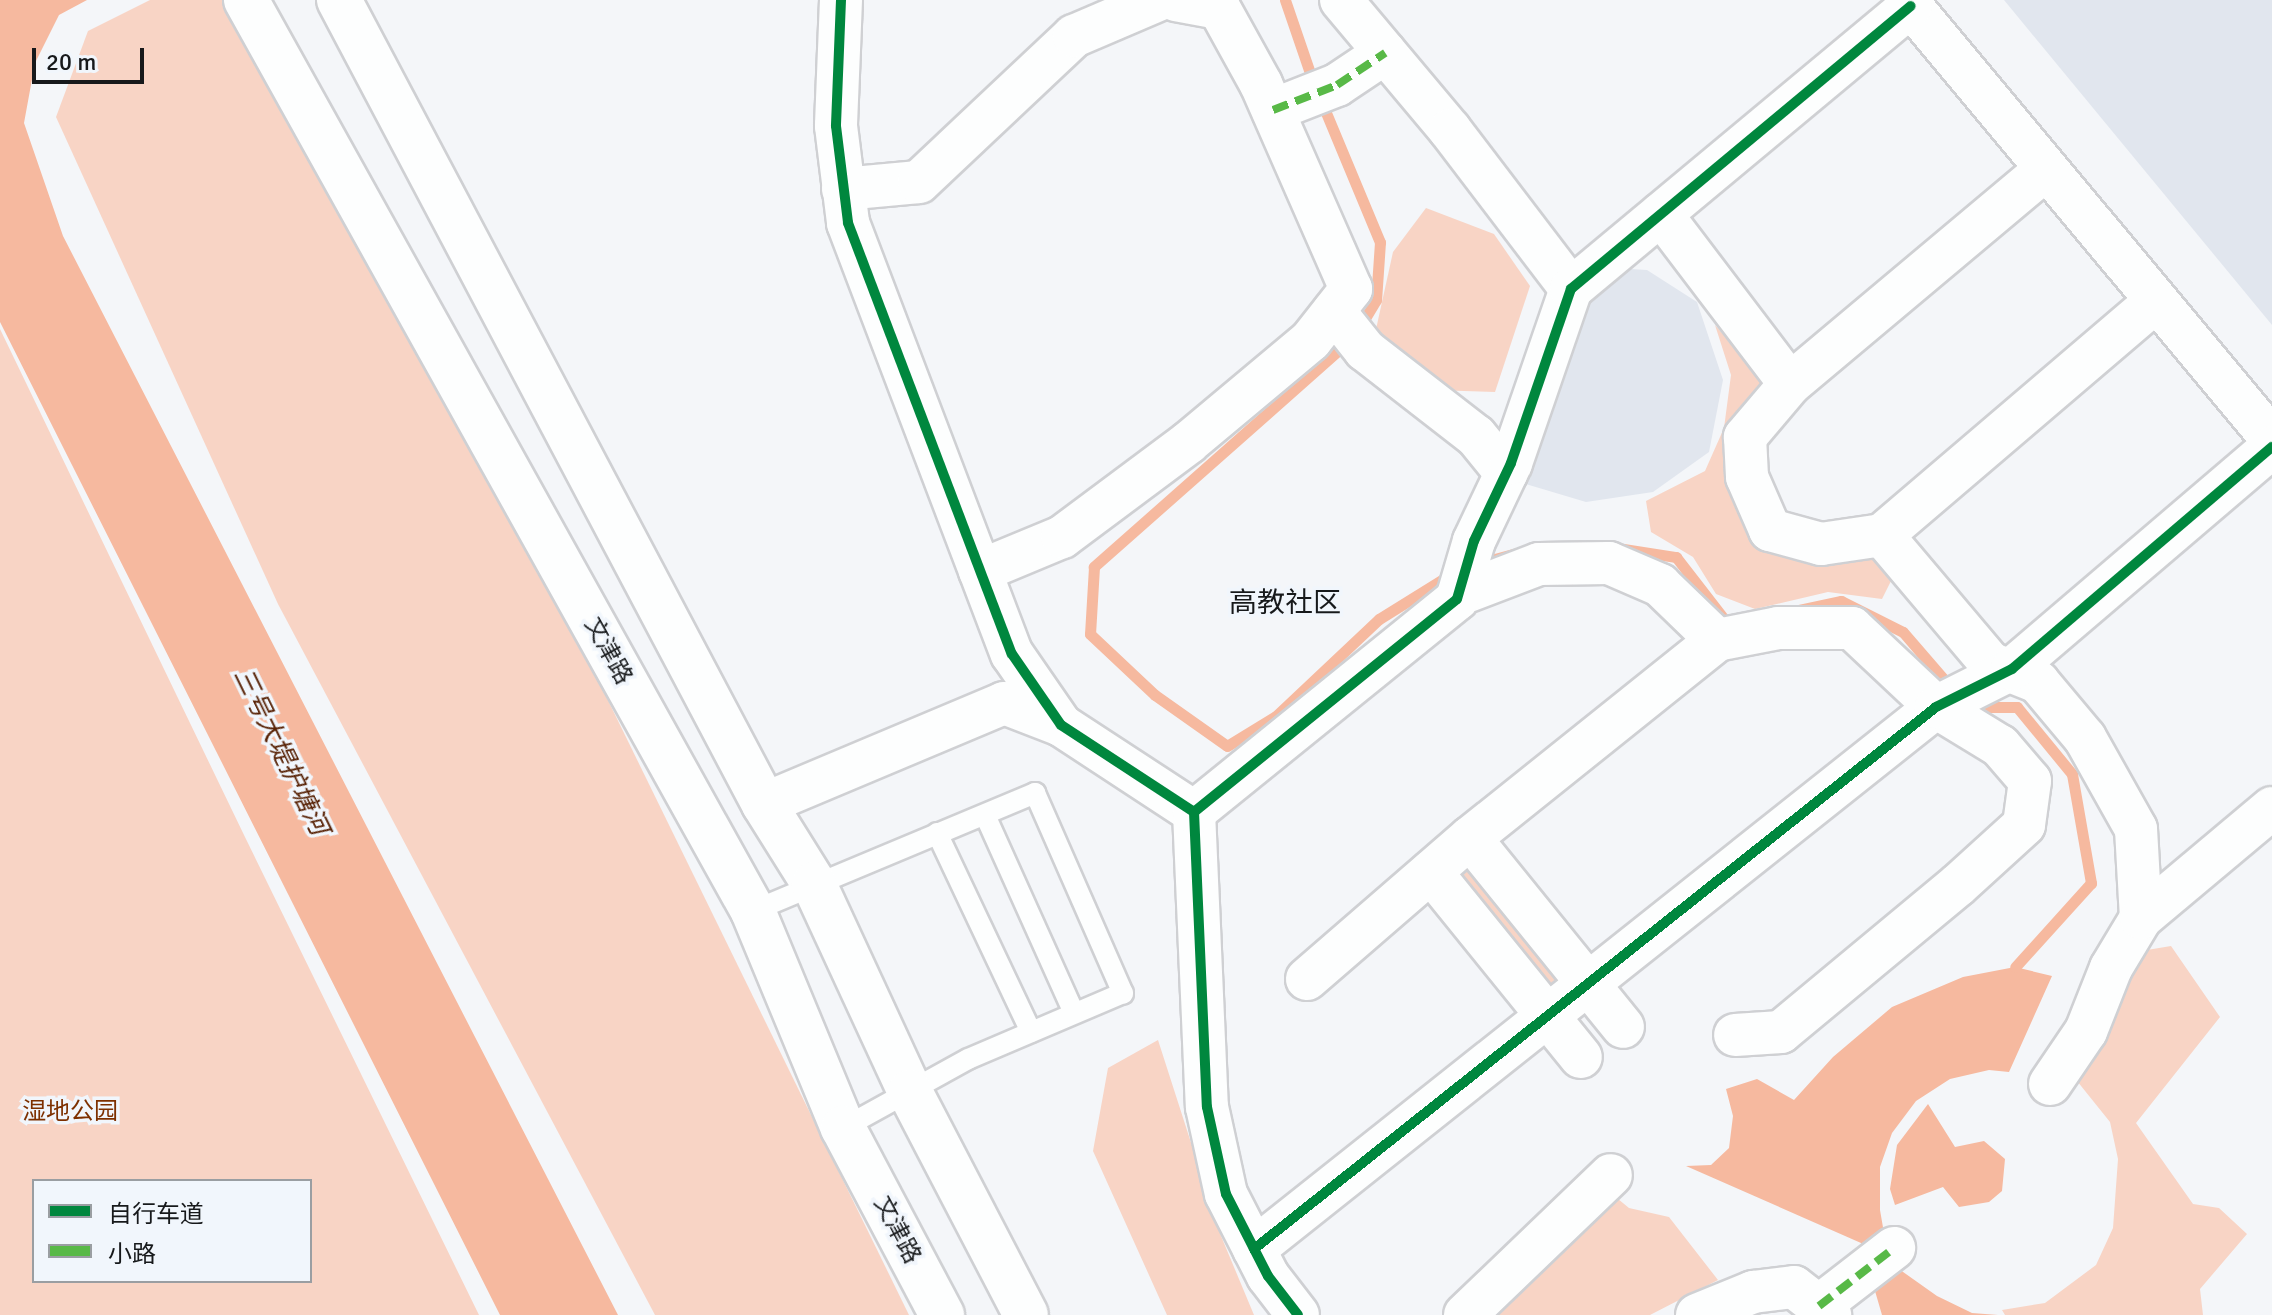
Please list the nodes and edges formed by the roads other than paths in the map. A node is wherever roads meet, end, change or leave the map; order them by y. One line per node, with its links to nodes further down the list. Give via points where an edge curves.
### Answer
1 (246, 0): 35 (main road, 文津路)
2 (339, 0): 27 (main road)
3 (841, 0): 11 (street, via 836,126)
4 (1158, 0): 11 (street, via 1074,36 919,182)
5 (1176, 0): 9 (street, via 1219,8)
6 (1341, 0): 8 (street)
7 (1908, 3): 10 (street); 12 (street)
8 (1385, 53): 9 (street, via 1335,86); 13 (street)
9 (1284, 106): 15 (street, via 1351,289)
10 (2044, 171): 14 (street); 16 (street)
11 (843, 189): 21 (street, via 848,223)
12 (1661, 214): 13 (street); 16 (street)
13 (1571, 289): 19 (street)
14 (2156, 301): 17 (street); 20 (street)
15 (1336, 314): 19 (street, via 1363,348 1476,436); 21 (street, via 1188,443 1062,537)
16 (1790, 384): 20 (street, via 1745,437 1747,477 1770,530 1821,544)
17 (2272, 439)
18 (2272, 447): 24 (street)
19 (1506, 473): 22 (street, via 1474,541)
20 (1882, 535): 24 (street)
21 (980, 571): 26 (street, via 1012,654)
22 (1458, 595): 23 (street, via 1539,564 1609,563 1660,585); 29 (street)
23 (1717, 640): 25 (street, via 1778,628 1852,628); 32 (street)
24 (1997, 677): 25 (street); 36 (street, via 2038,682 2085,738 2136,829)
25 (1936, 707): 38 (street); 43 (street, via 2000,746 2030,781 2024,825 1781,1032)
26 (1061, 725): 27 (street, via 1004,703); 29 (street)
27 (764, 804): 34 (main road)
28 (2272, 808): 36 (street)
29 (1194, 812): 50 (street, via 1207,1107 1226,1194)
30 (985, 815): 31 (lane); 39 (lane); 39 (lane, via 1035,793 1123,993)
31 (937, 833): 34 (lane); 42 (lane)
32 (1470, 838): 33 (street); 38 (street)
33 (1431, 872): 37 (street); 40 (street)
34 (814, 884): 35 (lane); 46 (main road)
35 (753, 911): 47 (main road, 文津路)
36 (2141, 918): 45 (street, via 2111,968 2086,1031)
37 (1307, 979)
38 (1587, 984): 40 (street); 41 (street)
39 (1074, 1013): 42 (lane)
40 (1546, 1018): 44 (street); 50 (street)
41 (1623, 1027)
42 (1031, 1032): 46 (lane)
43 (1735, 1035)
44 (1581, 1057)
45 (2050, 1084)
46 (910, 1092): 47 (lane); 53 (main road)
47 (843, 1128): 52 (main road, 文津路)
48 (1611, 1175): 55 (street)
49 (1894, 1248): 51 (street)
50 (1254, 1249): 54 (street)
51 (1825, 1311): 56 (street, via 1794,1287 1753,1292)
52 (942, 1315)
53 (1026, 1315)
54 (1298, 1315)
55 (1465, 1315)
56 (1697, 1315)

